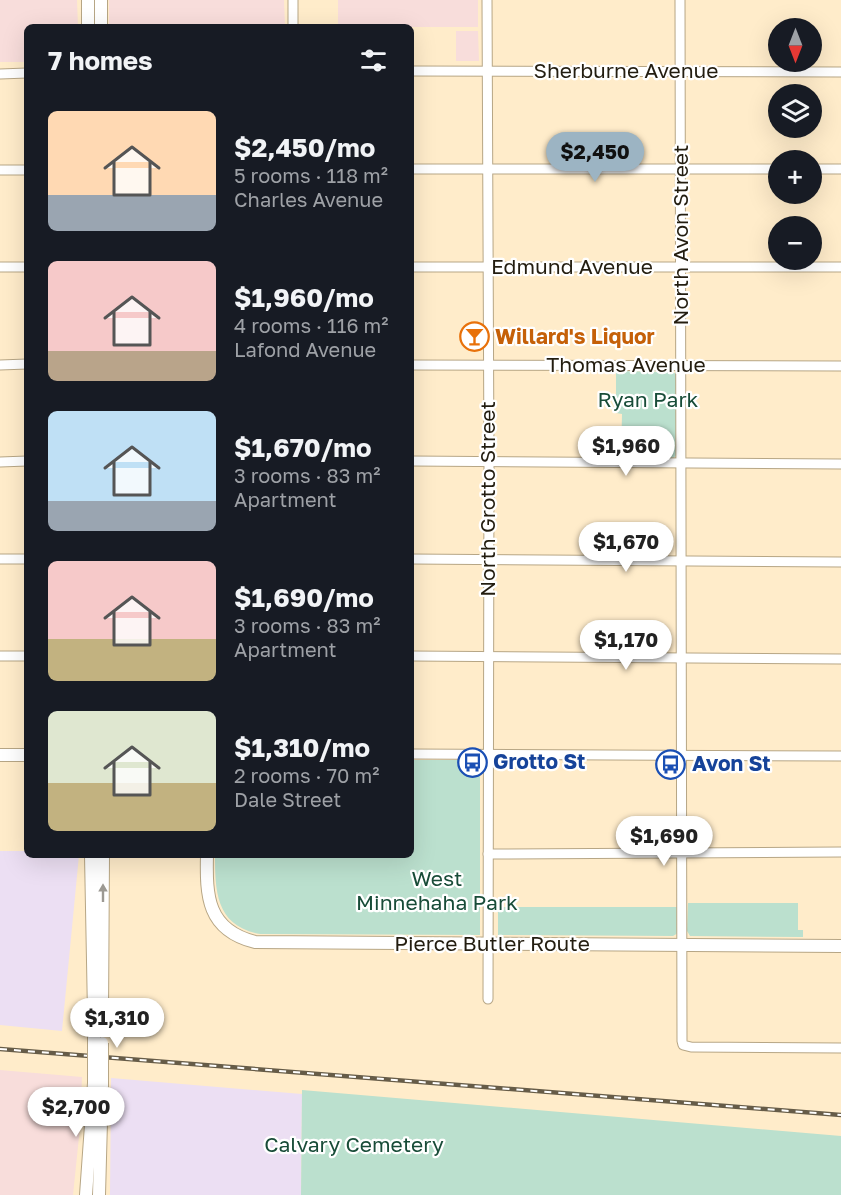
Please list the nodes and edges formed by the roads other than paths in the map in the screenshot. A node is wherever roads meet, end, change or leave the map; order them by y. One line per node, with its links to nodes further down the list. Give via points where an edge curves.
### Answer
1 (88, 0): 6 (main road)
2 (101, 0): 7 (main road)
3 (293, 0): 8 (street)
4 (487, 0): 10 (street, North Grotto Street)
5 (680, 0): 11 (street, North Avon Street)
6 (88, 24)
7 (101, 24)
8 (293, 24)
9 (414, 71): 10 (street, Sherburne Avenue)
10 (487, 71): 11 (street, Sherburne Avenue); 16 (street, North Grotto Street)
11 (681, 71): 12 (street, Sherburne Avenue); 17 (street, North Avon Street)
12 (841, 72)
13 (24, 73): 14 (street)
14 (0, 74)
15 (414, 169): 16 (street)
16 (487, 169): 17 (street); 26 (street, North Grotto Street)
17 (681, 169): 18 (street); 27 (street, North Avon Street)
18 (768, 169)
19 (822, 169): 20 (street)
20 (841, 169)
21 (0, 170): 22 (street)
22 (24, 170)
23 (0, 267): 24 (street)
24 (24, 267)
25 (414, 267): 26 (street, Edmund Avenue)
26 (488, 267): 27 (street, Edmund Avenue); 32 (street, North Grotto Street)
27 (681, 267): 28 (street, Edmund Avenue); 33 (street, North Avon Street)
28 (841, 267)
29 (0, 364): 30 (street)
30 (24, 364)
31 (414, 365): 32 (street, Thomas Avenue)
32 (487, 365): 33 (street, Thomas Avenue); 38 (street, North Grotto Street)
33 (682, 365): 34 (street, Thomas Avenue); 39 (street, North Avon Street)
34 (841, 366)
35 (24, 461): 37 (street)
36 (414, 461): 38 (street)
37 (0, 462)
38 (489, 462): 39 (street); 44 (street, North Grotto Street)
39 (682, 463): 40 (street); 45 (street, North Avon Street)
40 (841, 464)
41 (0, 559): 42 (street)
42 (24, 559)
43 (414, 559): 44 (street)
44 (488, 559): 45 (street); 50 (street, North Grotto Street)
45 (683, 560): 46 (street); 51 (street, North Avon Street)
46 (841, 562)
47 (24, 656): 49 (street)
48 (414, 656): 50 (street)
49 (0, 657)
50 (489, 657): 51 (street); 54 (street, North Grotto Street)
51 (682, 658): 52 (street); 57 (street, North Avon Street)
52 (841, 659)
53 (414, 754): 54 (street)
54 (488, 754): 57 (street); 61 (street, North Grotto Street)
55 (0, 755): 56 (main road)
56 (24, 755)
57 (682, 756): 58 (street); 60 (street, North Avon Street)
58 (841, 756)
59 (841, 852): 60 (street)
60 (682, 853): 61 (street); 66 (street, North Avon Street)
61 (488, 854): 65 (street, North Grotto Street)
62 (91, 858): 69 (main road)
63 (103, 858): 69 (main road, one-way to 63)
64 (207, 858): 65 (main road, Pierce Butler Route, via 207,895 214,915 225,928 246,939)
65 (488, 944): 66 (main road, Pierce Butler Route); 68 (street, North Grotto Street)
66 (682, 945): 67 (main road, Pierce Butler Route); 70 (street, North Avon Street, via 683,1045)
67 (841, 946)
68 (488, 999)
69 (98, 1014): 71 (main road, bridge)
70 (841, 1048)
71 (98, 1083): 72 (main road); 73 (main road)
72 (86, 1195)
73 (99, 1195)

